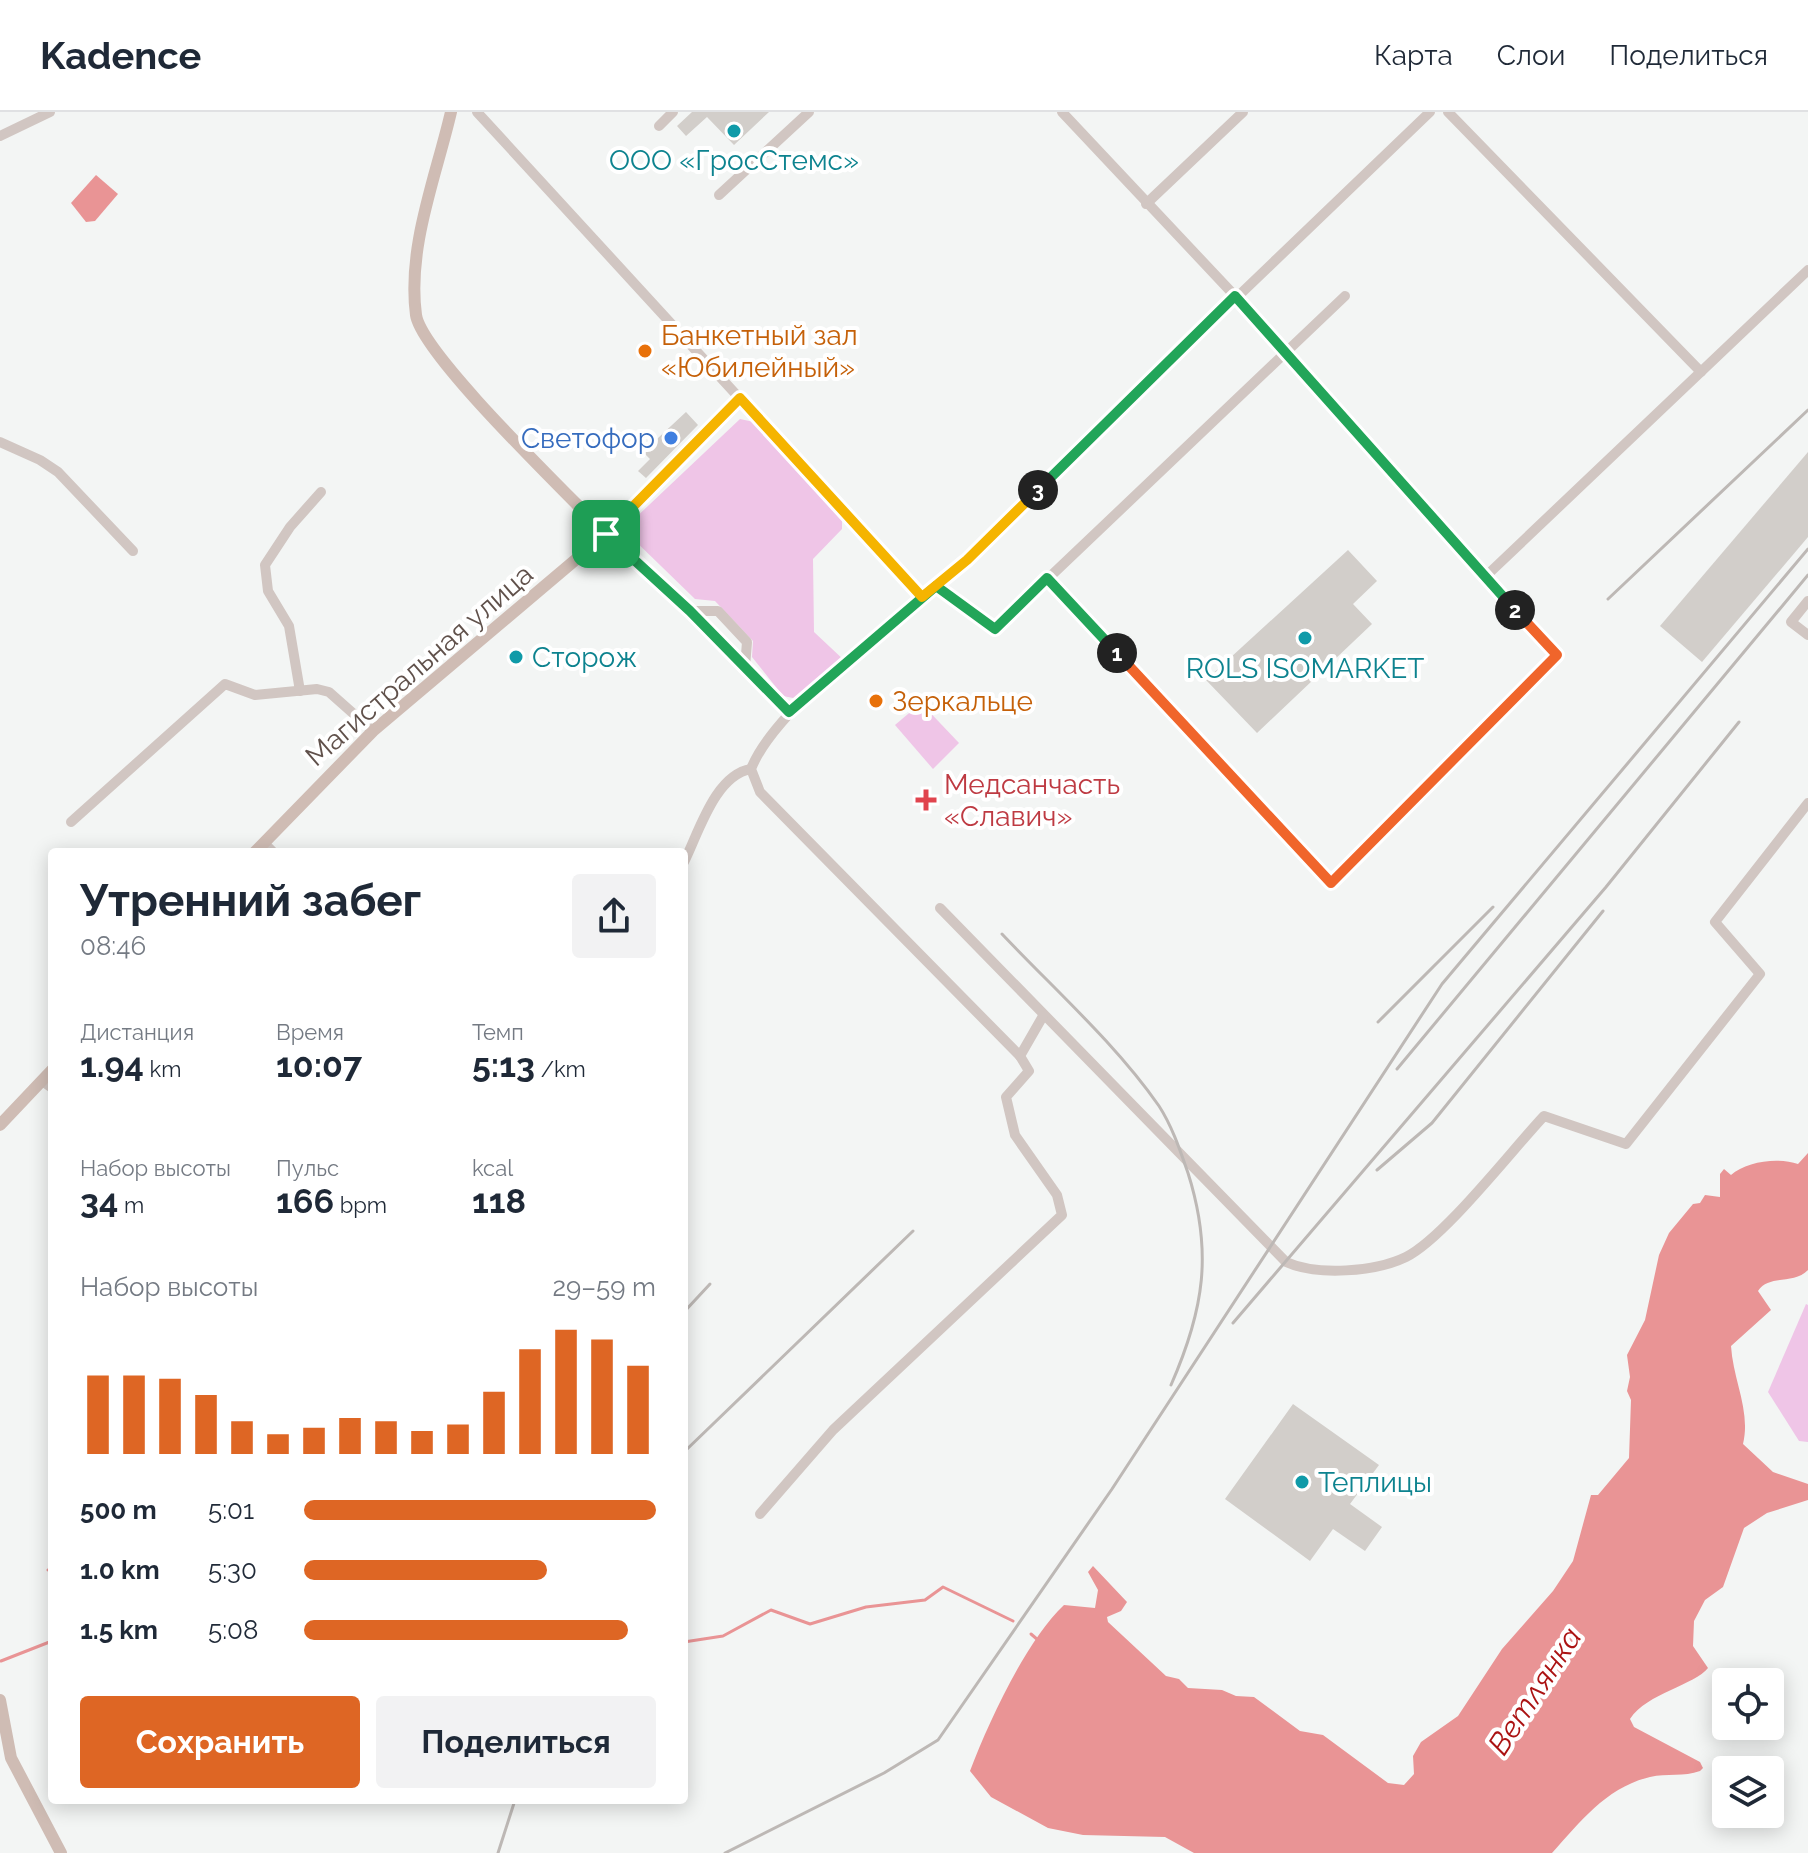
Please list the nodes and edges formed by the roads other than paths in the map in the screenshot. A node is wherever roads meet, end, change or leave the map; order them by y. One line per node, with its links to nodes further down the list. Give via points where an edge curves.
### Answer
1 (50, 112): 11 (street)
2 (451, 112): 22 (main road, via 415,266 416,318 455,376)
3 (477, 112): 19 (street)
4 (673, 112): 10 (street)
5 (809, 112): 12 (street)
6 (1062, 112): 13 (street)
7 (1243, 112): 13 (street)
8 (1430, 112): 15 (street)
9 (1448, 112): 18 (street)
10 (659, 126)
11 (0, 136)
12 (719, 195)
13 (1146, 204): 15 (street)
14 (1806, 278): 18 (street)
15 (1235, 296): 17 (street); 26 (street)
16 (1345, 296): 17 (street)
17 (1287, 353): 24 (street); 25 (street)
18 (1701, 372): 24 (street)
19 (740, 398): 22 (street); 27 (street)
20 (0, 442): 23 (street, via 58,472)
21 (321, 492): 32 (street, via 265,565 268,591 289,626)
22 (606, 534): 29 (street); 34 (main road, Магистральная улица)
23 (133, 551)
24 (1485, 577): 25 (street, via 1557,655 1331,883)
25 (1047, 578): 26 (street, via 995,629)
26 (936, 586): 27 (street)
27 (922, 597): 33 (street)
28 (1808, 601): 30 (street, via 1791,622)
29 (690, 611): 31 (street); 31 (street, via 718,611 747,642)
30 (1808, 635)
31 (745, 667): 33 (street)
32 (300, 691): 34 (street, via 329,692); 37 (street, via 255,695 225,684)
33 (789, 712): 35 (street)
34 (373, 731): 38 (main road, Магистральная улица)
35 (751, 769): 39 (street, via 722,787); 42 (street, via 760,792)
36 (1808, 803): 41 (street, via 1715,922 1760,974 1626,1144 1544,1116 1437,1233 1406,1257 1340,1271 1286,1262)
37 (71, 822)
38 (265, 848)
39 (688, 854)
40 (940, 908): 41 (street)
41 (1043, 1016): 42 (street)
42 (1020, 1056): 45 (street, via 1029,1071 1006,1097 1015,1135 1057,1195 1062,1215 833,1430)
43 (47, 1084): 44 (main road)
44 (0, 1125)
45 (760, 1514)
46 (0, 1700): 47 (main road, via 11,1758)
47 (61, 1853)

